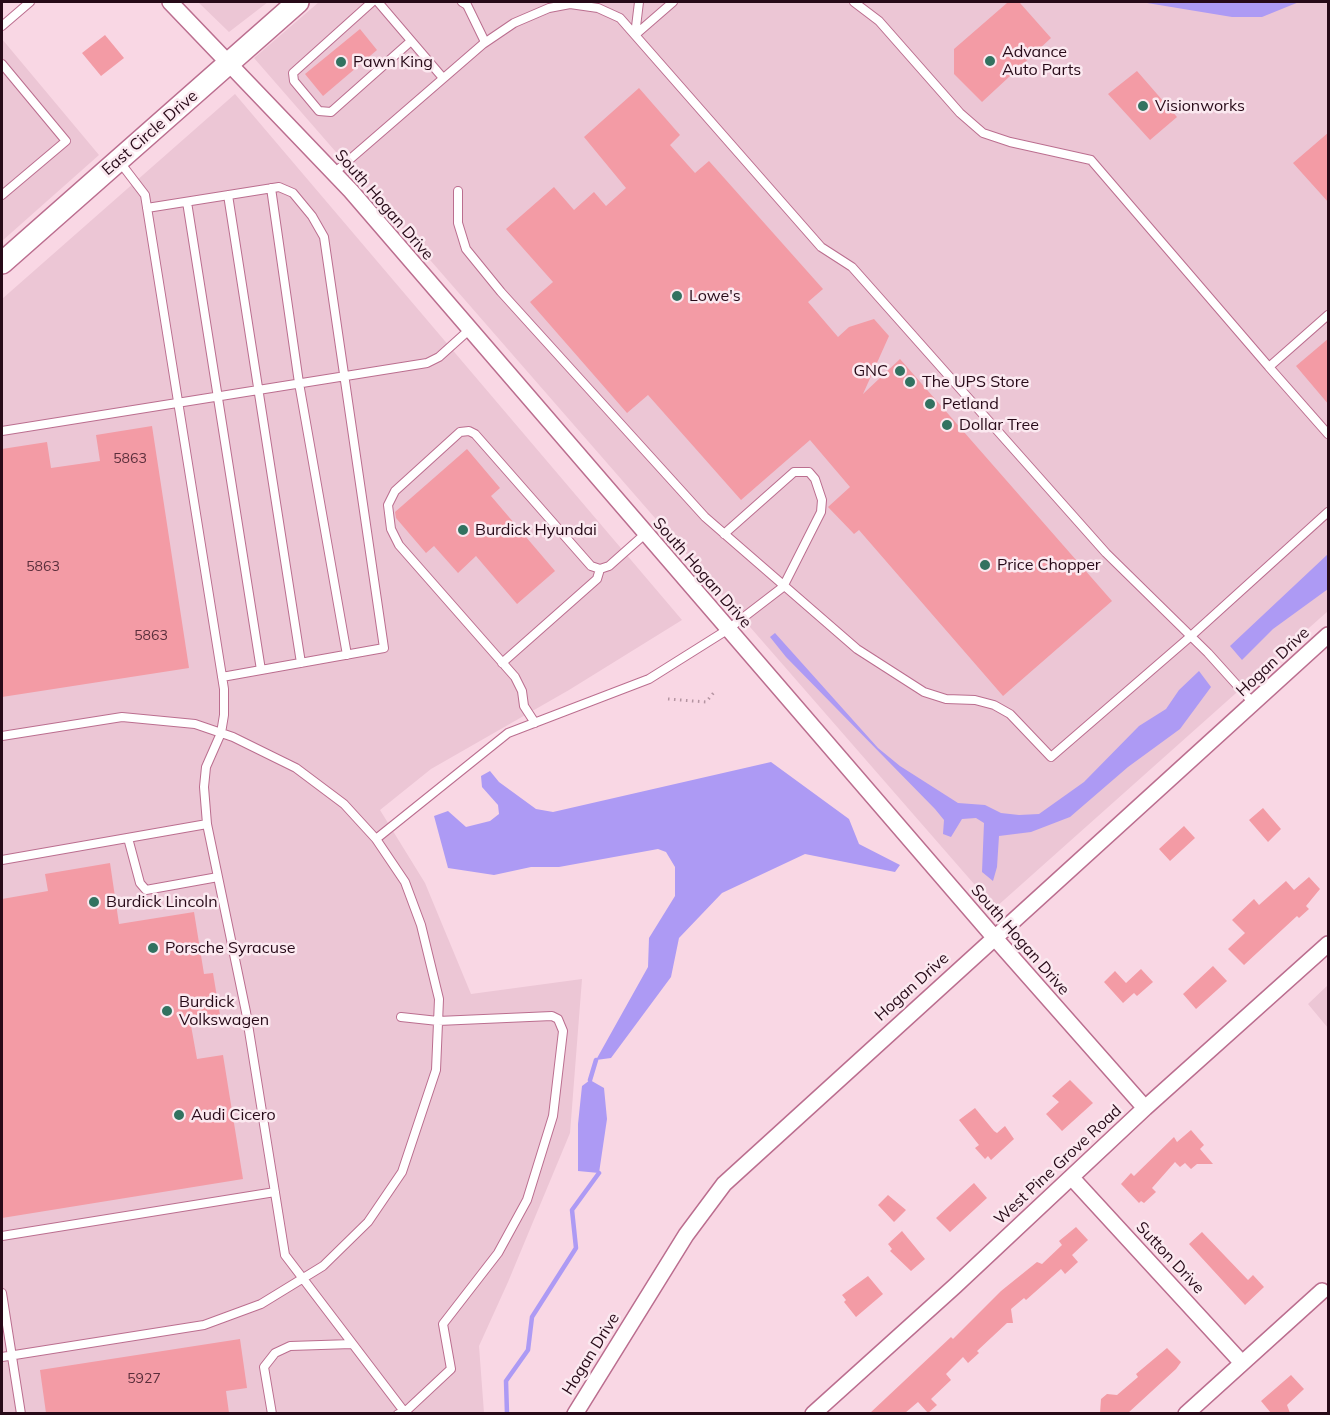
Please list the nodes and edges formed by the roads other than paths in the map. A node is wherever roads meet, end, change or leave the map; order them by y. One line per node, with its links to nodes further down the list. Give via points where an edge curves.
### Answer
1 (30, 2): 13 (lane)
2 (170, 2): 17 (street, South Hogan Drive)
3 (298, 2): 17 (street, East Circle Drive)
4 (372, 2): 15 (lane, via 293,73 294,81 319,111 331,112)
5 (378, 2): 15 (lane)
6 (475, 2): 10 (lane)
7 (639, 2): 14 (lane)
8 (673, 2): 14 (lane)
9 (854, 2): 31 (lane, via 879,21 983,133 1091,160)
10 (464, 3): 16 (lane)
11 (576, 3): 12 (lane); 14 (lane, via 620,18)
12 (548, 5): 16 (lane)
13 (2, 26)
14 (635, 34): 46 (lane, via 821,248 852,267 1106,553)
15 (411, 40): 19 (lane)
16 (485, 42): 19 (lane)
17 (230, 62): 20 (street, East Circle Drive); 21 (street, South Hogan Drive)
18 (2, 64): 24 (lane, via 66,141)
19 (443, 78): 21 (lane)
20 (118, 160): 27 (lane, via 145,195); 28 (street, East Circle Drive)
21 (334, 173): 30 (street, South Hogan Drive)
22 (271, 188): 25 (lane); 32 (lane, via 279,187 293,194 324,237); 33 (lane)
23 (458, 191): 41 (lane, via 458,223 466,249 509,301)
24 (2, 195)
25 (228, 195): 26 (lane); 34 (lane)
26 (187, 202): 27 (lane); 35 (lane)
27 (147, 208): 36 (lane)
28 (2, 263)
29 (1329, 315): 31 (lane)
30 (469, 330): 32 (lane, via 427,363); 40 (street, South Hogan Drive)
31 (1269, 367): 38 (lane)
32 (345, 376): 33 (lane); 47 (lane, via 384,648)
33 (299, 383): 34 (lane); 47 (lane)
34 (258, 390): 35 (lane); 48 (lane)
35 (217, 397): 36 (lane); 50 (lane)
36 (178, 403): 37 (lane); 51 (lane)
37 (2, 431)
38 (1329, 434)
39 (1329, 512): 46 (lane)
40 (645, 534): 42 (lane, via 609,566); 44 (street, South Hogan Drive)
41 (724, 534): 43 (lane); 43 (lane, via 794,472 809,472 819,488 821,512)
42 (600, 569): 49 (lane, via 597,579); 49 (lane, via 591,566 469,431 460,432 395,490 388,505 391,529 399,544)
43 (783, 586): 44 (lane); 46 (lane, via 857,649 924,692 946,699 975,700 1010,714 1051,757)
44 (727, 630): 53 (lane, via 649,679); 61 (street, South Hogan Drive)
45 (1329, 635): 52 (street, Hogan Drive)
46 (1191, 636): 52 (lane)
47 (346, 655): 48 (lane)
48 (300, 663): 50 (lane)
49 (502, 663): 53 (lane, via 515,677 524,706)
50 (261, 670): 51 (lane)
51 (222, 677): 54 (lane)
52 (1254, 704): 61 (street, Hogan Drive)
53 (535, 723): 58 (lane, via 508,733)
54 (221, 733): 55 (lane, via 195,724 122,717); 56 (lane, via 206,767); 58 (lane, via 296,768 344,804)
55 (2, 736)
56 (207, 824): 57 (lane); 60 (lane)
57 (128, 838): 59 (lane); 60 (lane, via 140,883 146,890)
58 (376, 839): 64 (lane, via 405,882 421,925 439,999)
59 (2, 860)
60 (218, 878): 67 (lane, via 246,1012)
61 (994, 937): 65 (street, South Hogan Drive); 79 (street, Hogan Drive, via 724,1184 687,1235)
62 (1329, 944): 65 (street, West Pine Grove Road)
63 (401, 1017): 64 (lane)
64 (438, 1020): 69 (lane, via 436,1070 402,1172 368,1222 323,1266); 78 (lane, via 552,1016 558,1019 562,1045 553,1116 527,1200 498,1253 444,1324 451,1369)
65 (1145, 1108): 66 (street, West Pine Grove Road)
66 (1072, 1178): 75 (street, Sutton Drive); 80 (street, West Pine Grove Road)
67 (275, 1192): 68 (lane); 69 (lane, via 285,1255)
68 (2, 1236)
69 (303, 1279): 72 (lane); 73 (lane, via 261,1304 204,1325)
70 (1322, 1291): 75 (street)
71 (2, 1293): 73 (lane)
72 (352, 1344): 77 (lane, via 290,1346 274,1353 264,1367); 78 (lane)
73 (13, 1356): 74 (lane); 76 (lane)
74 (2, 1357)
75 (1242, 1363): 81 (street)
76 (21, 1413)
77 (272, 1413)
78 (403, 1413)
79 (575, 1413)
80 (813, 1413)
81 (1186, 1413)

